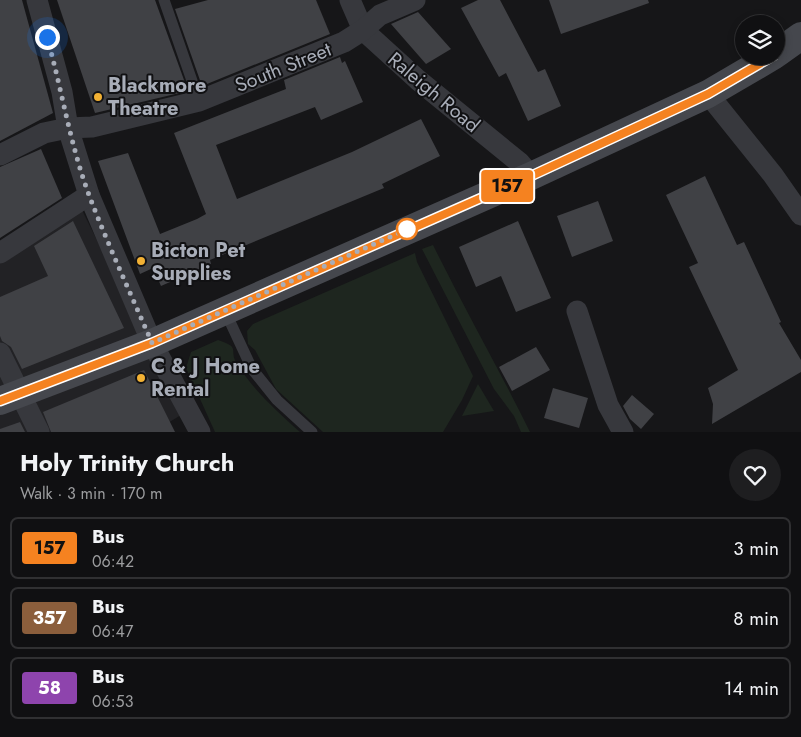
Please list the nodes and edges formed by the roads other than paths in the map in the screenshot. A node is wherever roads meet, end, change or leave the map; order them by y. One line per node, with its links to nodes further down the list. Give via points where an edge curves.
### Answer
1 (37, 0): 11 (street, via 62,92)
2 (164, 0): 10 (lane)
3 (350, 0): 5 (street, Raleigh Road)
4 (415, 0): 5 (street, South Street, via 380,15)
5 (363, 30): 10 (street, South Street, via 344,42); 13 (street, Raleigh Road, via 418,80 520,163)
6 (801, 36): 7 (main road)
7 (785, 48)
8 (758, 65): 9 (main road)
9 (708, 94): 13 (main road); 15 (street)
10 (199, 101): 11 (street, South Street, via 92,127)
11 (68, 128): 12 (street, South Street, via 44,132); 14 (street)
12 (0, 155)
13 (531, 176): 17 (main road)
14 (89, 195): 16 (street); 19 (street)
15 (801, 215)
16 (0, 253)
17 (224, 311): 19 (main road); 24 (lane, via 252,370 277,400)
18 (577, 311): 25 (street, via 608,405)
19 (152, 343): 21 (main road); 23 (street)
20 (0, 353): 21 (street)
21 (10, 397): 22 (street)
22 (39, 432)
23 (200, 432)
24 (312, 432)
25 (623, 432)

